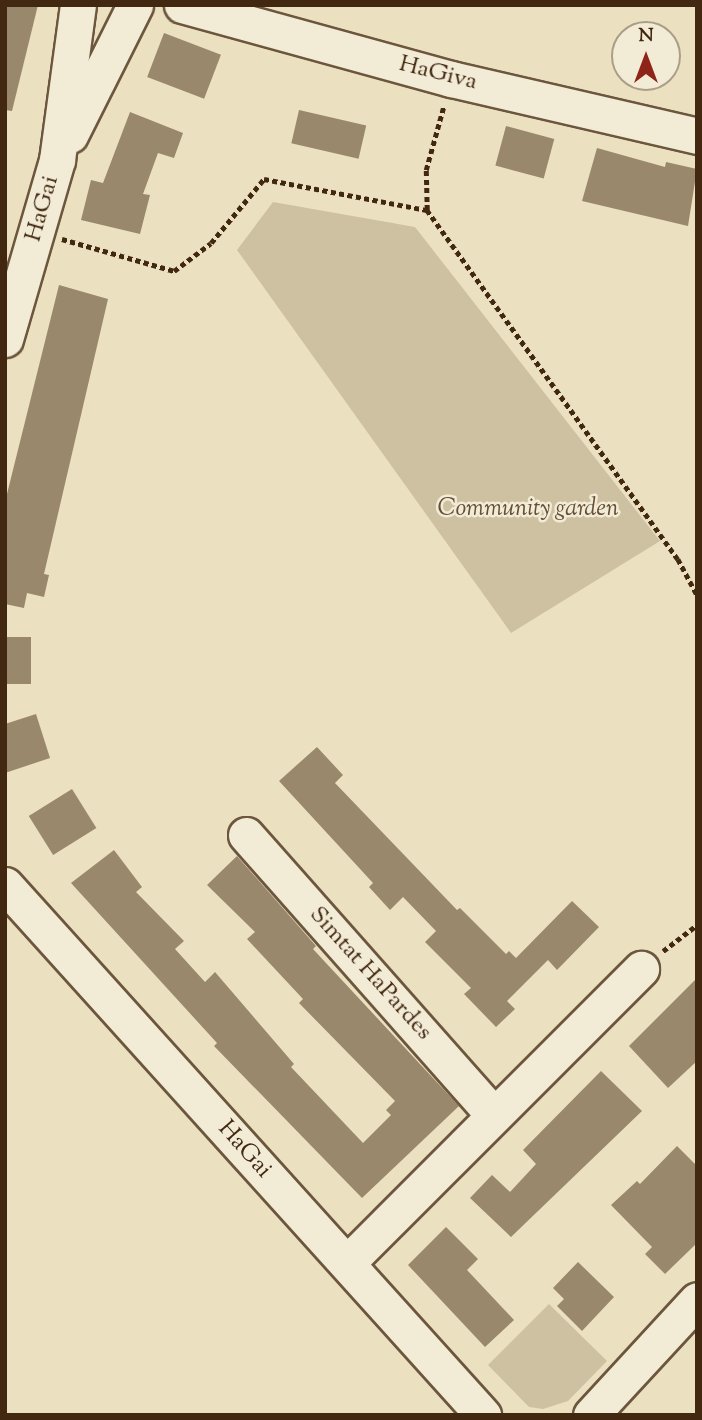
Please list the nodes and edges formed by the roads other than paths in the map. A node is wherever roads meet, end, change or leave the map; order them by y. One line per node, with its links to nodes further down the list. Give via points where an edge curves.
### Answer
1 (78, 5): 5 (street, HaGai)
2 (135, 5): 5 (street, HaGai)
3 (181, 5): 4 (street, HaGiva, via 451,79)
4 (697, 136)
5 (57, 160): 6 (street, HaGai)
6 (5, 339)
7 (246, 835): 10 (street, Simtat HaPardes)
8 (5, 885): 11 (street, HaGai)
9 (641, 969): 10 (street)
10 (493, 1114): 11 (street)
11 (347, 1263): 13 (street, HaGai)
12 (697, 1300): 14 (street)
13 (483, 1415)
14 (591, 1415)

